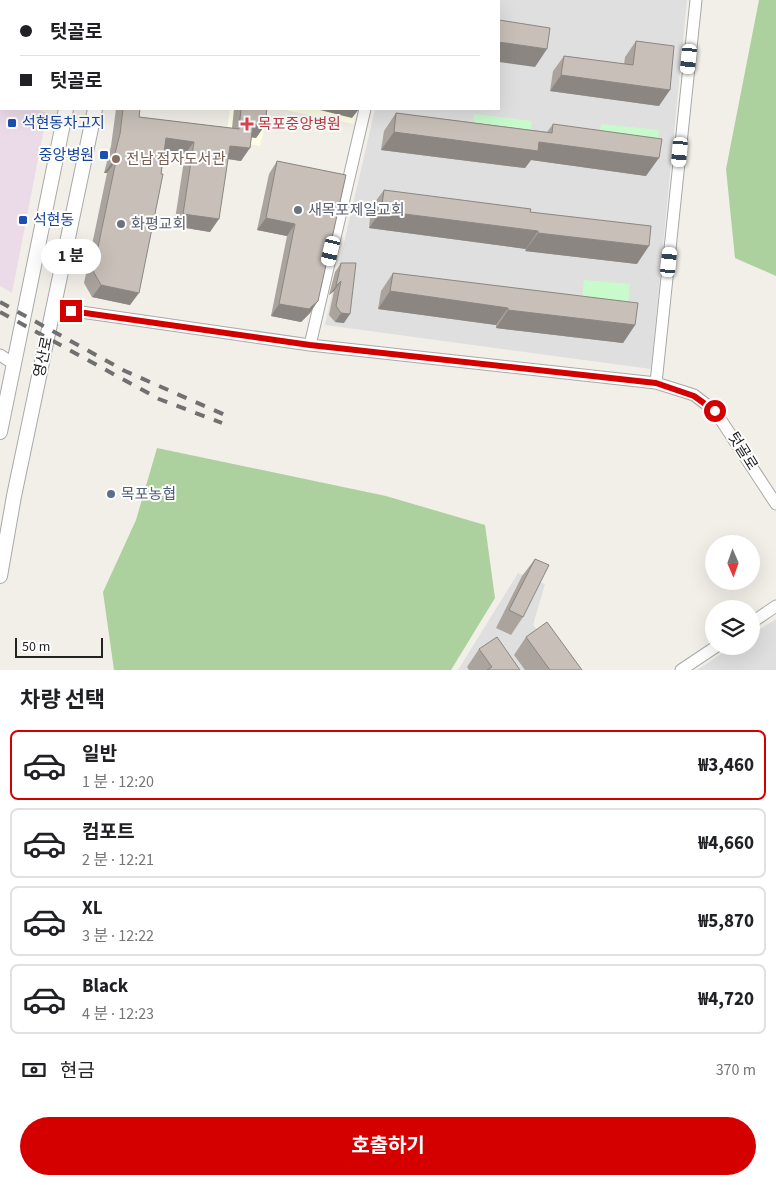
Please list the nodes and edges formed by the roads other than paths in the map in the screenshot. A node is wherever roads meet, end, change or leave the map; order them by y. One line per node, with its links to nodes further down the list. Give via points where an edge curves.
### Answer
1 (696, 0): 9 (street)
2 (66, 110): 8 (street, 영산로)
3 (95, 110): 5 (street, 영산로)
4 (365, 110): 6 (street)
5 (53, 308): 6 (street, 텃골로); 12 (street, 영산로)
6 (310, 345): 9 (street, 텃골로)
7 (0, 355): 8 (street)
8 (14, 364): 10 (street, 영산로)
9 (656, 383): 11 (street, 텃골로, via 694,396 715,411)
10 (0, 432)
11 (776, 504)
12 (0, 576)
13 (776, 606): 14 (street)
14 (760, 617)
15 (705, 654): 16 (street)
16 (681, 670)

